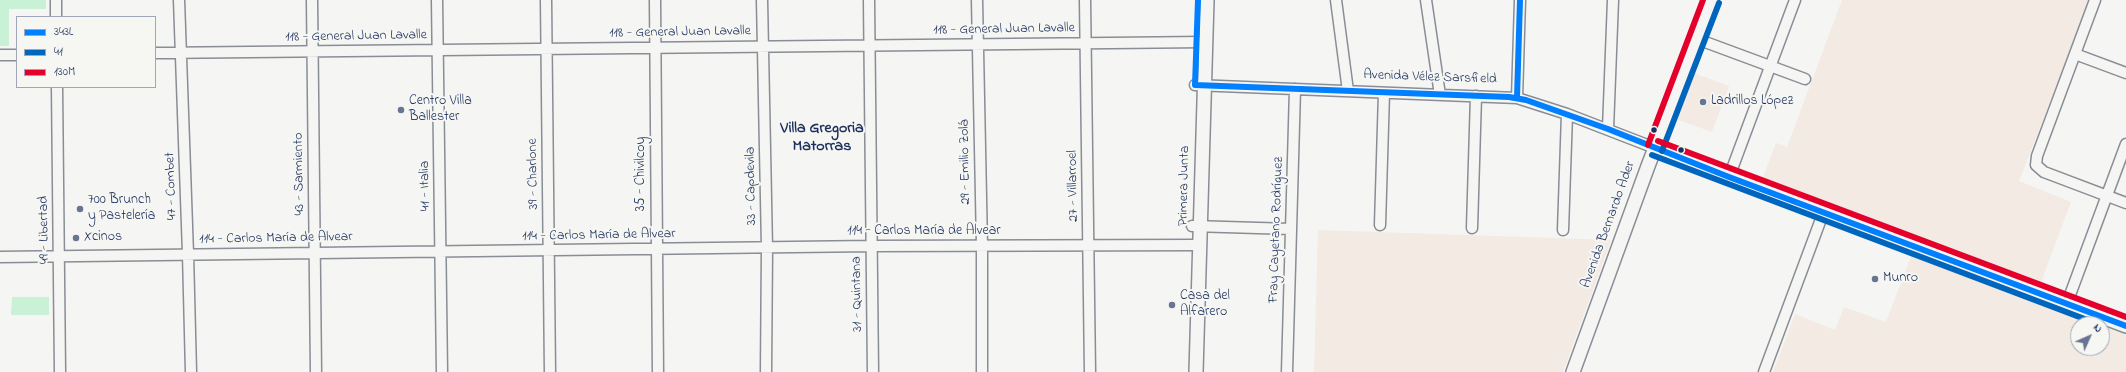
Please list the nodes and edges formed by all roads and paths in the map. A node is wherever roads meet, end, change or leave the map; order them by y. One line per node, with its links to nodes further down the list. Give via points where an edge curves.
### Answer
1 (56, 0): 20 (street)
2 (179, 0): 32 (street, 47 - Combet)
3 (312, 0): 30 (street, 43 - Sarmiento)
4 (437, 0): 29 (street, 41 - Italia)
5 (546, 0): 28 (street, 39 - Charlone)
6 (655, 0): 27 (street, 35 - Chivilcoy)
7 (762, 0): 26 (street, 33 - Capdevila)
8 (869, 0): 25 (street, 31 - Quintana)
9 (977, 0): 24 (street, 29 - Emilio Zolá)
10 (1085, 0): 23 (street, 27 - Villarroel)
11 (1198, 0): 22 (main road)
12 (1207, 0): 22 (main road, Primera Junta)
13 (1336, 0): 42 (street)
14 (1426, 0): 44 (street)
15 (1520, 0): 46 (street)
16 (1613, 0): 48 (street)
17 (1712, 0): 21 (main road, Avenida Bernardo Ader)
18 (1795, 0): 36 (street)
19 (2095, 0): 33 (street)
20 (56, 16)
21 (1697, 39): 36 (street); 50 (main road, Avenida Bernardo Ader)
22 (1200, 42): 23 (street, 118 - General Juan Lavalle); 39 (main road, Primera Junta)
23 (1086, 43): 24 (street, 118 - General Juan Lavalle); 61 (street, 27 - Villarroel)
24 (977, 44): 25 (street, 118 - General Juan Lavalle); 63 (street, 29 - Emilio Zolá)
25 (870, 45): 26 (street, 118 - General Juan Lavalle); 62 (street, 31 - Quintana)
26 (763, 46): 27 (street, 118 - General Juan Lavalle); 64 (street, 33 - Capdevila)
27 (656, 48): 28 (street, 118 - General Juan Lavalle); 65 (street, 35 - Chivilcoy)
28 (547, 49): 29 (street, 118 - General Juan Lavalle); 66 (street, 39 - Charlone)
29 (437, 50): 30 (street, 118 - General Juan Lavalle); 67 (street, 41 - Italia)
30 (312, 51): 32 (street, 118 - General Juan Lavalle); 68 (street, 43 - Sarmiento)
31 (156, 53): 32 (street, 118 - General Juan Lavalle)
32 (181, 53): 69 (street, 47 - Combet)
33 (2075, 54): 37 (street); 52 (street, via 2037,156 2036,165 2044,172)
34 (0, 55): 35 (street)
35 (16, 55)
36 (1770, 65): 38 (street); 51 (street)
37 (2126, 73)
38 (1805, 79)
39 (1199, 85): 41 (street, Avenida Vélez Sarsfield); 56 (main road, Primera Junta)
40 (57, 88): 70 (street, 49 - Libertad)
41 (1294, 89): 42 (street, Avenida Vélez Sarsfield); 58 (street, Fray Cayetano Rodríguez)
42 (1348, 91): 43 (street, Avenida Vélez Sarsfield)
43 (1384, 93): 44 (street, Avenida Vélez Sarsfield); 55 (street)
44 (1440, 95): 45 (street, Avenida Vélez Sarsfield)
45 (1476, 96): 46 (street, Avenida Vélez Sarsfield); 57 (street)
46 (1517, 98): 47 (street, Avenida Vélez Sarsfield)
47 (1567, 114): 48 (street, Avenida Vélez Sarsfield); 59 (street)
48 (1608, 129): 50 (street, Avenida Vélez Sarsfield)
49 (2126, 144): 52 (street)
50 (1655, 148): 51 (main road, Avenida Vélez Sarsfield); 87 (main road, Avenida Bernardo Ader)
51 (1729, 177): 54 (main road, Avenida Vélez Sarsfield)
52 (2107, 196): 53 (street); 72 (street)
53 (2126, 203)
54 (1824, 212): 72 (main road, Avenida Vélez Sarsfield); 88 (street)
55 (1380, 225)
56 (1196, 226): 58 (street); 60 (main road, Primera Junta)
57 (1472, 228)
58 (1291, 229): 86 (street, Fray Cayetano Rodríguez)
59 (1563, 230)
60 (1195, 244): 61 (street, 114 - Carlos María de Alvear); 84 (main road); 85 (main road, Primera Junta)
61 (1089, 245): 63 (street, 114 - Carlos María de Alvear); 83 (street, 27 - Villarroel)
62 (872, 246): 63 (street, 114 - Carlos María de Alvear); 64 (street, 114 - Carlos María de Alvear); 81 (street, 31 - Quintana)
63 (982, 246): 82 (street, 29 - Emilio Zolá)
64 (767, 248): 65 (street, 114 - Carlos María de Alvear); 80 (street, 33 - Capdevila)
65 (656, 250): 66 (street, 114 - Carlos María de Alvear); 79 (street, 35 - Chivilcoy)
66 (549, 251): 67 (street, 114 - Carlos María de Alvear); 78 (street, 39 - Charlone)
67 (441, 252): 68 (street, 114 - Carlos María de Alvear); 77 (street, 41 - Italia)
68 (315, 253): 69 (street, 114 - Carlos María de Alvear); 76 (street, 43 - Sarmiento)
69 (188, 254): 70 (street, 114 - Carlos María de Alvear); 75 (street, 47 - Combet)
70 (59, 256): 71 (street, 114 - Carlos María de Alvear); 74 (street, 49 - Libertad)
71 (0, 257)
72 (2067, 303): 73 (main road, Avenida Vélez Sarsfield)
73 (2126, 326)
74 (60, 372)
75 (191, 372)
76 (316, 372)
77 (442, 372)
78 (550, 372)
79 (658, 372)
80 (766, 372)
81 (873, 372)
82 (982, 372)
83 (1090, 372)
84 (1188, 372)
85 (1196, 372)
86 (1287, 372)
87 (1573, 372)
88 (1764, 372)

